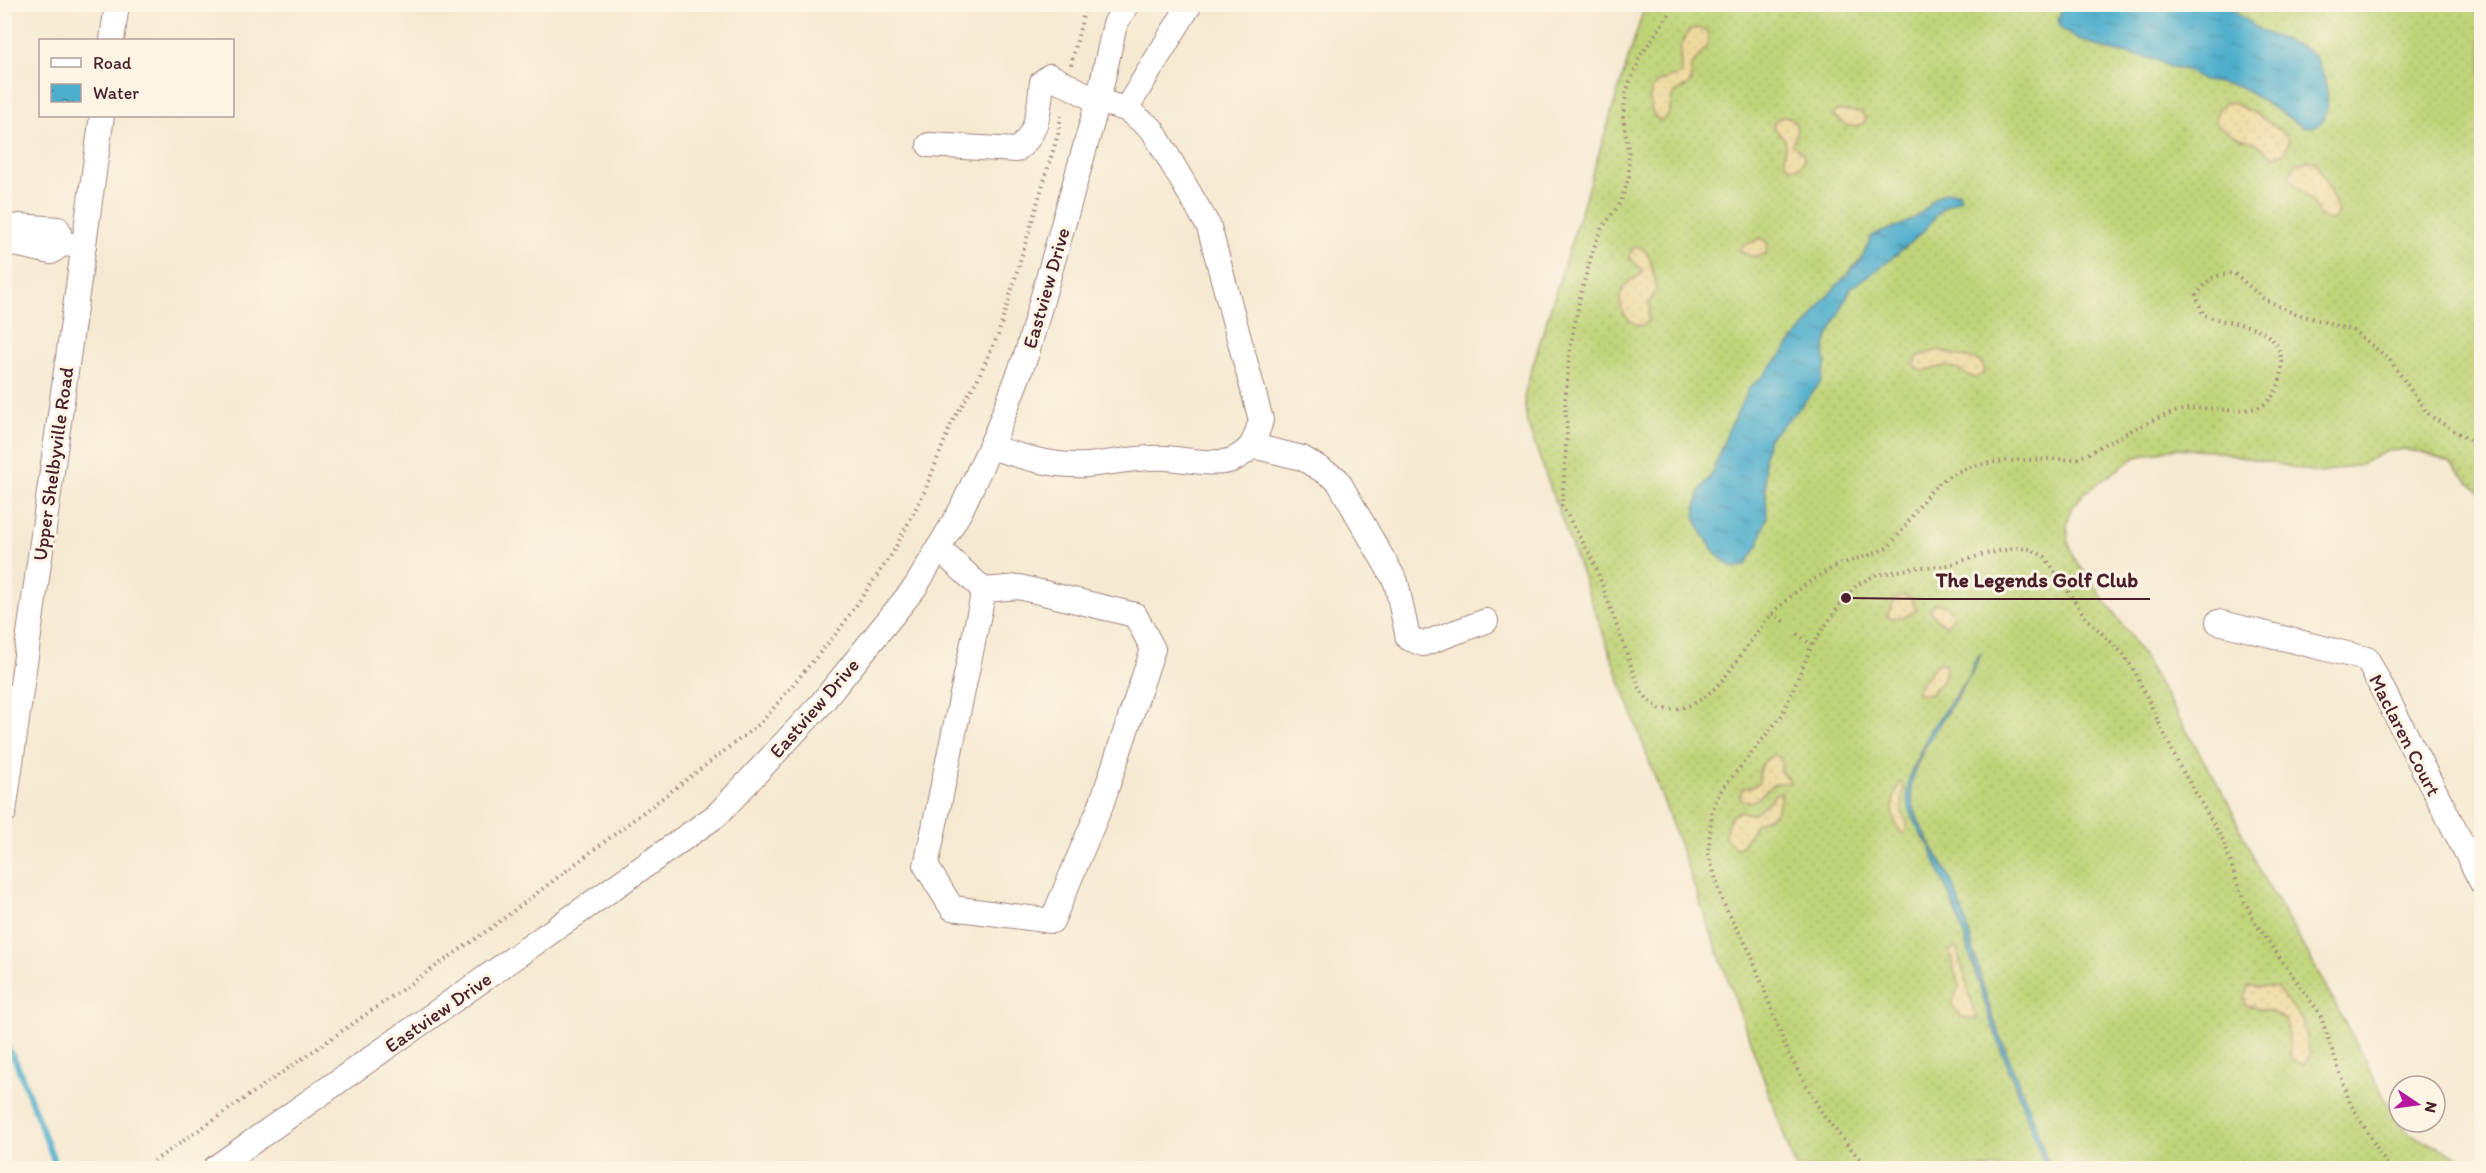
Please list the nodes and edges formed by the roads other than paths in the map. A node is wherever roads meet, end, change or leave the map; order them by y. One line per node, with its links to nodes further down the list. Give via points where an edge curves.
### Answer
1 (117, 4): 4 (street)
2 (1190, 4): 6 (street)
3 (1118, 11): 5 (street, Eastview Drive)
4 (112, 39)
5 (1098, 101): 6 (street); 8 (street, via 1050,76 1042,82 1038,116 1026,143 1016,150); 12 (street, Eastview Drive, via 1027,353)
6 (1126, 108): 11 (street, via 1152,129 1209,227 1262,420)
7 (102, 117): 10 (street, Upper Shelbyville Road)
8 (929, 145)
9 (4, 232): 10 (street, via 19,226 57,229)
10 (73, 245): 17 (street, Upper Shelbyville Road)
11 (1253, 446): 12 (street, via 1232,460 1137,458 1089,465 1033,460); 15 (street, via 1302,458 1337,479 1396,582 1408,638 1423,644)
12 (990, 447): 13 (street, Eastview Drive, via 961,510)
13 (938, 548): 14 (street); 19 (street, Eastview Drive, via 916,586 820,705 717,815)
14 (984, 590): 14 (street, via 926,866 952,908 1052,921 1101,805 1153,649 1135,615 1019,587)
15 (1486, 621)
16 (2218, 622): 18 (street, Maclaren Court, via 2367,659)
17 (4, 812)
18 (2481, 883)
19 (215, 1168)

